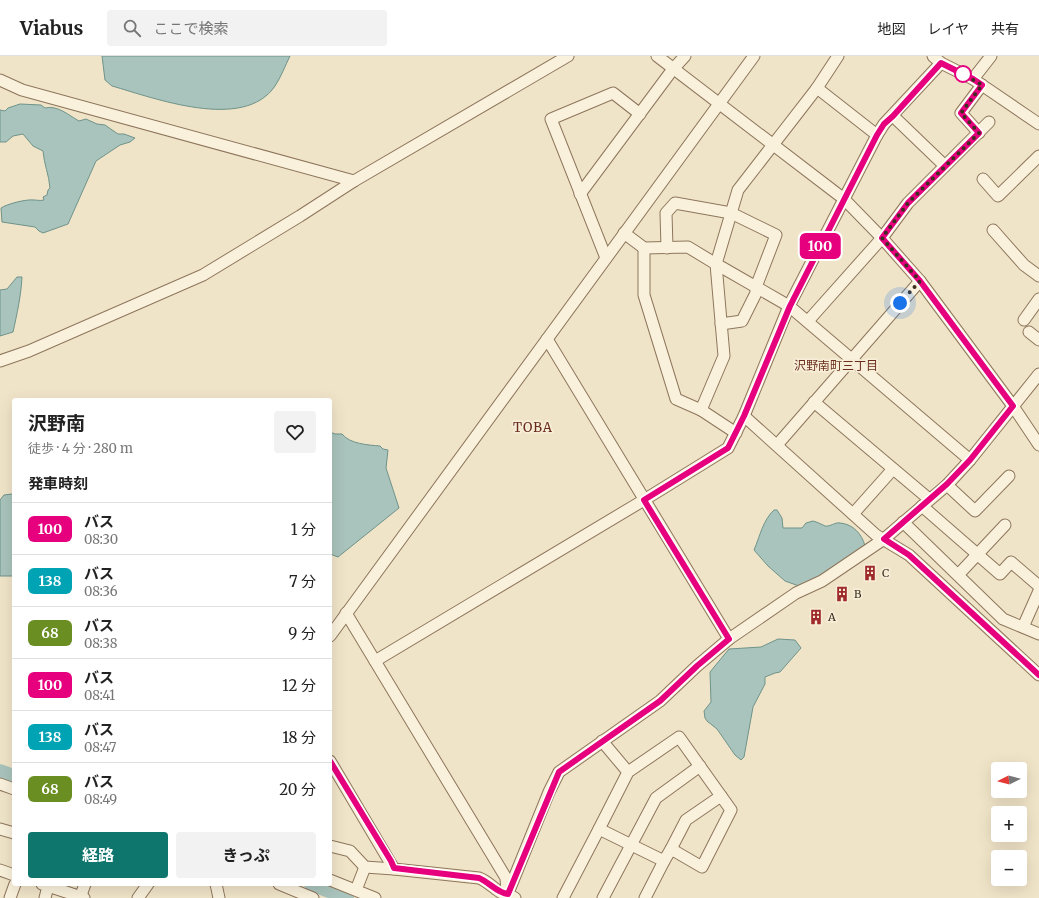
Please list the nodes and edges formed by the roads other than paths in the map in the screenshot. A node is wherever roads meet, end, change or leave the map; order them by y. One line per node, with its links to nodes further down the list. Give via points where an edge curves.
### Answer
1 (568, 56): 23 (street)
2 (657, 56): 8 (street)
3 (686, 56): 8 (street)
4 (754, 56): 12 (street)
5 (838, 56): 11 (street)
6 (991, 56): 10 (street)
7 (937, 60): 10 (street); 14 (street)
8 (673, 69): 12 (street); 13 (street)
9 (0, 80): 23 (street, via 22,90)
10 (977, 82): 16 (street); 17 (street, via 961,113)
11 (817, 88): 18 (street); 19 (street)
12 (718, 104): 19 (street); 28 (street)
13 (640, 114): 24 (street); 24 (street, via 613,93 551,119)
14 (893, 116): 18 (street); 21 (street)
15 (989, 122): 17 (street)
16 (1039, 124)
17 (979, 133): 21 (street)
18 (877, 135): 25 (street)
19 (772, 145): 25 (street); 26 (street, via 738,190)
20 (1039, 156): 22 (street, via 998,196)
21 (945, 166): 29 (street, via 908,203)
22 (983, 179)
23 (354, 181): 46 (street, via 203,275 29,351)
24 (580, 194): 32 (street)
25 (844, 199): 29 (street); 38 (street)
26 (732, 214): 31 (street, via 675,203 666,213); 33 (street); 36 (street, via 776,235)
27 (993, 230): 34 (street, via 1024,265)
28 (624, 233): 30 (street); 32 (street)
29 (882, 238): 35 (street); 40 (street)
30 (644, 248): 31 (street); 50 (street, via 644,294 676,399)
31 (667, 248): 33 (street, via 688,247)
32 (606, 258): 43 (street)
33 (716, 264): 36 (street); 41 (street)
34 (1039, 276)
35 (920, 281): 45 (street); 49 (street)
36 (756, 286): 38 (street); 41 (street, via 756,293 742,321)
37 (1039, 299): 39 (street)
38 (790, 306): 40 (street); 51 (street)
39 (1024, 320)
40 (808, 321): 45 (street)
41 (721, 324): 50 (street, via 724,356)
42 (1030, 332): 44 (street)
43 (546, 339): 59 (street); 69 (street)
44 (1039, 340)
45 (851, 359): 48 (street); 55 (street)
46 (0, 361)
47 (1039, 374): 49 (street)
48 (814, 402): 54 (street); 56 (street)
49 (1013, 406): 53 (street); 55 (street)
50 (701, 410): 52 (street)
51 (744, 416): 52 (street); 54 (street)
52 (736, 433): 59 (street, via 728,448)
53 (1038, 440)
54 (777, 445): 61 (street)
55 (970, 460): 58 (street)
56 (893, 469): 60 (street); 61 (street)
57 (1009, 476): 58 (street, via 975,511)
58 (947, 484): 60 (street)
59 (644, 500): 73 (street); 74 (street)
60 (926, 503): 62 (street); 65 (street)
61 (853, 514): 64 (street)
62 (903, 522): 64 (street); 66 (street)
63 (1005, 525): 65 (street)
64 (884, 539): 73 (street, via 822,581 796,593); 75 (street, via 909,555)
65 (977, 554): 66 (street); 67 (street, via 1000,574 1011,562)
66 (958, 575): 70 (street, via 1003,618)
67 (1039, 586)
68 (1039, 591): 70 (street)
69 (346, 614): 71 (street); 74 (street)
70 (1023, 627): 72 (street)
71 (332, 633)
72 (1039, 634)
73 (729, 639): 76 (street, via 660,701)
74 (375, 661): 103 (street, via 506,878)
75 (1039, 675)
76 (602, 741): 79 (street); 103 (street, via 559,772)
77 (332, 764): 91 (street)
78 (700, 766): 79 (street, via 679,737); 82 (street); 86 (street, via 656,798)
79 (628, 772): 84 (street)
80 (0, 784): 81 (street)
81 (12, 788)
82 (721, 796): 88 (street, via 686,820); 88 (street, via 731,810 702,867)
83 (0, 828): 85 (street)
84 (599, 828): 86 (street); 111 (street)
85 (12, 832)
86 (632, 844): 89 (street); 112 (street)
87 (332, 846): 90 (street, via 350,851)
88 (671, 849): 89 (street)
89 (664, 861): 113 (street)
90 (365, 867): 91 (street); 102 (street)
91 (394, 868): 103 (street, via 479,878)
92 (0, 870): 93 (street)
93 (12, 874)
94 (332, 881): 102 (street)
95 (13, 886): 104 (street)
96 (45, 886): 105 (street)
97 (48, 886): 106 (street)
98 (85, 886): 106 (street)
99 (147, 886): 107 (street)
100 (217, 886): 108 (street)
101 (284, 886): 109 (street)
102 (356, 890): 110 (street)
103 (510, 897)
104 (10, 898)
105 (45, 898)
106 (82, 898)
107 (138, 898)
108 (220, 898)
109 (313, 898)
110 (375, 898)
111 (563, 898)
112 (603, 898)
113 (645, 898)

